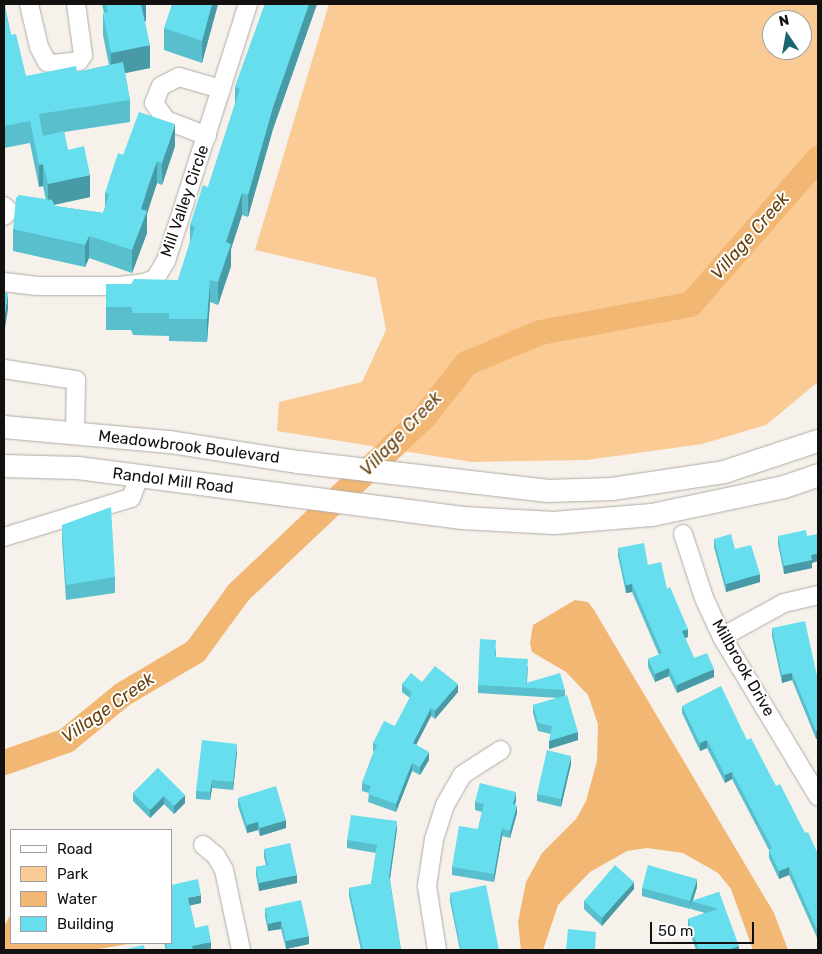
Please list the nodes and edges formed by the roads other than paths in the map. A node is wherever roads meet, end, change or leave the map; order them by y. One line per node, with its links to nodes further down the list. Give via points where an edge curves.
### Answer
1 (29, 4): 2 (street, via 39,47 47,62 54,64 79,61 83,55)
2 (76, 4)
3 (248, 4): 4 (street, Mill Valley Circle)
4 (221, 89): 5 (street, Mill Valley Circle); 5 (street, via 179,77 161,86 154,103 166,120)
5 (207, 136): 8 (street, Mill Valley Circle, via 166,261 155,278 144,284 120,286 37,286)
6 (4, 206): 7 (street, via 8,212)
7 (4, 216)
8 (4, 282)
9 (4, 369): 11 (street, via 76,380)
10 (4, 427): 11 (main road, Meadowbrook Boulevard)
11 (75, 433): 12 (main road, Meadowbrook Boulevard, via 170,442 373,472 548,492 612,489 724,472)
12 (818, 441)
13 (4, 466): 15 (main road, Randol Mill Road, via 78,468)
14 (818, 475): 15 (main road, Randol Mill Road, via 784,487 652,515 554,524 426,513)
15 (139, 477): 17 (street, via 131,498)
16 (683, 534): 19 (street, Millbrook Drive, via 704,598)
17 (4, 537)
18 (818, 596): 19 (street, via 784,603)
19 (722, 637): 21 (street, Millbrook Drive)
20 (501, 750): 24 (street, via 462,775 445,805 434,839 427,886)
21 (818, 796)
22 (203, 845): 23 (street, via 216,856 224,870)
23 (241, 950)
24 (437, 950)

